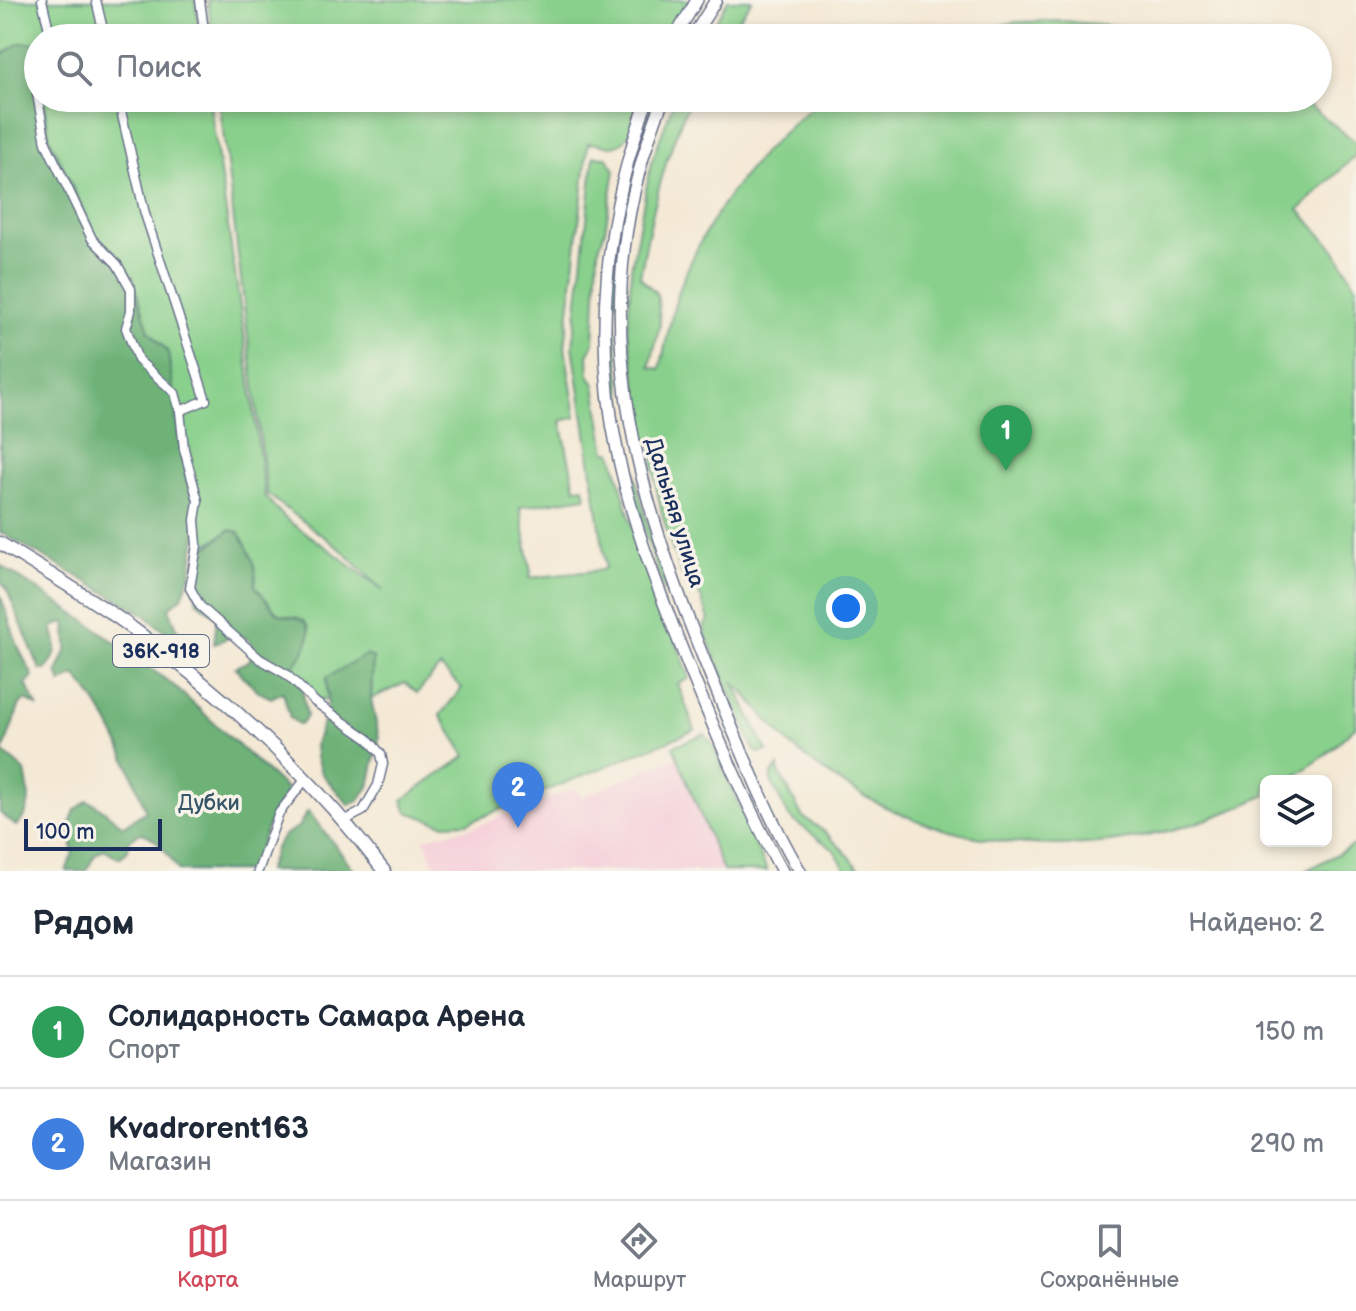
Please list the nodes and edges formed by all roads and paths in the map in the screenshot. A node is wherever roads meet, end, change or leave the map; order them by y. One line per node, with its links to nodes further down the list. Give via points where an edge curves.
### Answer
1 (42, 0): 6 (street)
2 (96, 0): 7 (street)
3 (200, 0): 8 (street)
4 (697, 0): 9 (main road)
5 (716, 0): 10 (main road)
6 (48, 24)
7 (102, 24)
8 (203, 24)
9 (682, 24)
10 (701, 24)
11 (40, 112): 17 (street, via 46,143 92,239 117,264 131,289 126,328 138,360 175,393)
12 (121, 112): 17 (street, via 145,214 206,400)
13 (643, 112): 15 (main road, Дальняя улица, via 617,201)
14 (660, 112): 16 (main road, Дальняя улица, via 631,201)
15 (605, 310): 16 (main road); 20 (main road, Дальняя улица, via 605,366 618,456)
16 (619, 310): 19 (main road, Дальняя улица, via 623,379 641,481)
17 (180, 411): 24 (street, via 198,501 190,588 200,606 381,754 378,785 363,811)
18 (0, 543): 23 (main road, 36К-918, via 122,621 202,683)
19 (685, 609): 20 (main road); 21 (main road, Дальняя улица)
20 (668, 615): 22 (main road, Дальняя улица)
21 (751, 771): 22 (main road); 28 (main road, Дальняя улица)
22 (736, 778): 27 (main road, Дальняя улица)
23 (305, 780): 24 (main road, 36К-918); 25 (street, via 279,813)
24 (344, 821): 26 (main road, 36К-918)
25 (258, 871)
26 (384, 871)
27 (782, 871)
28 (800, 871)

